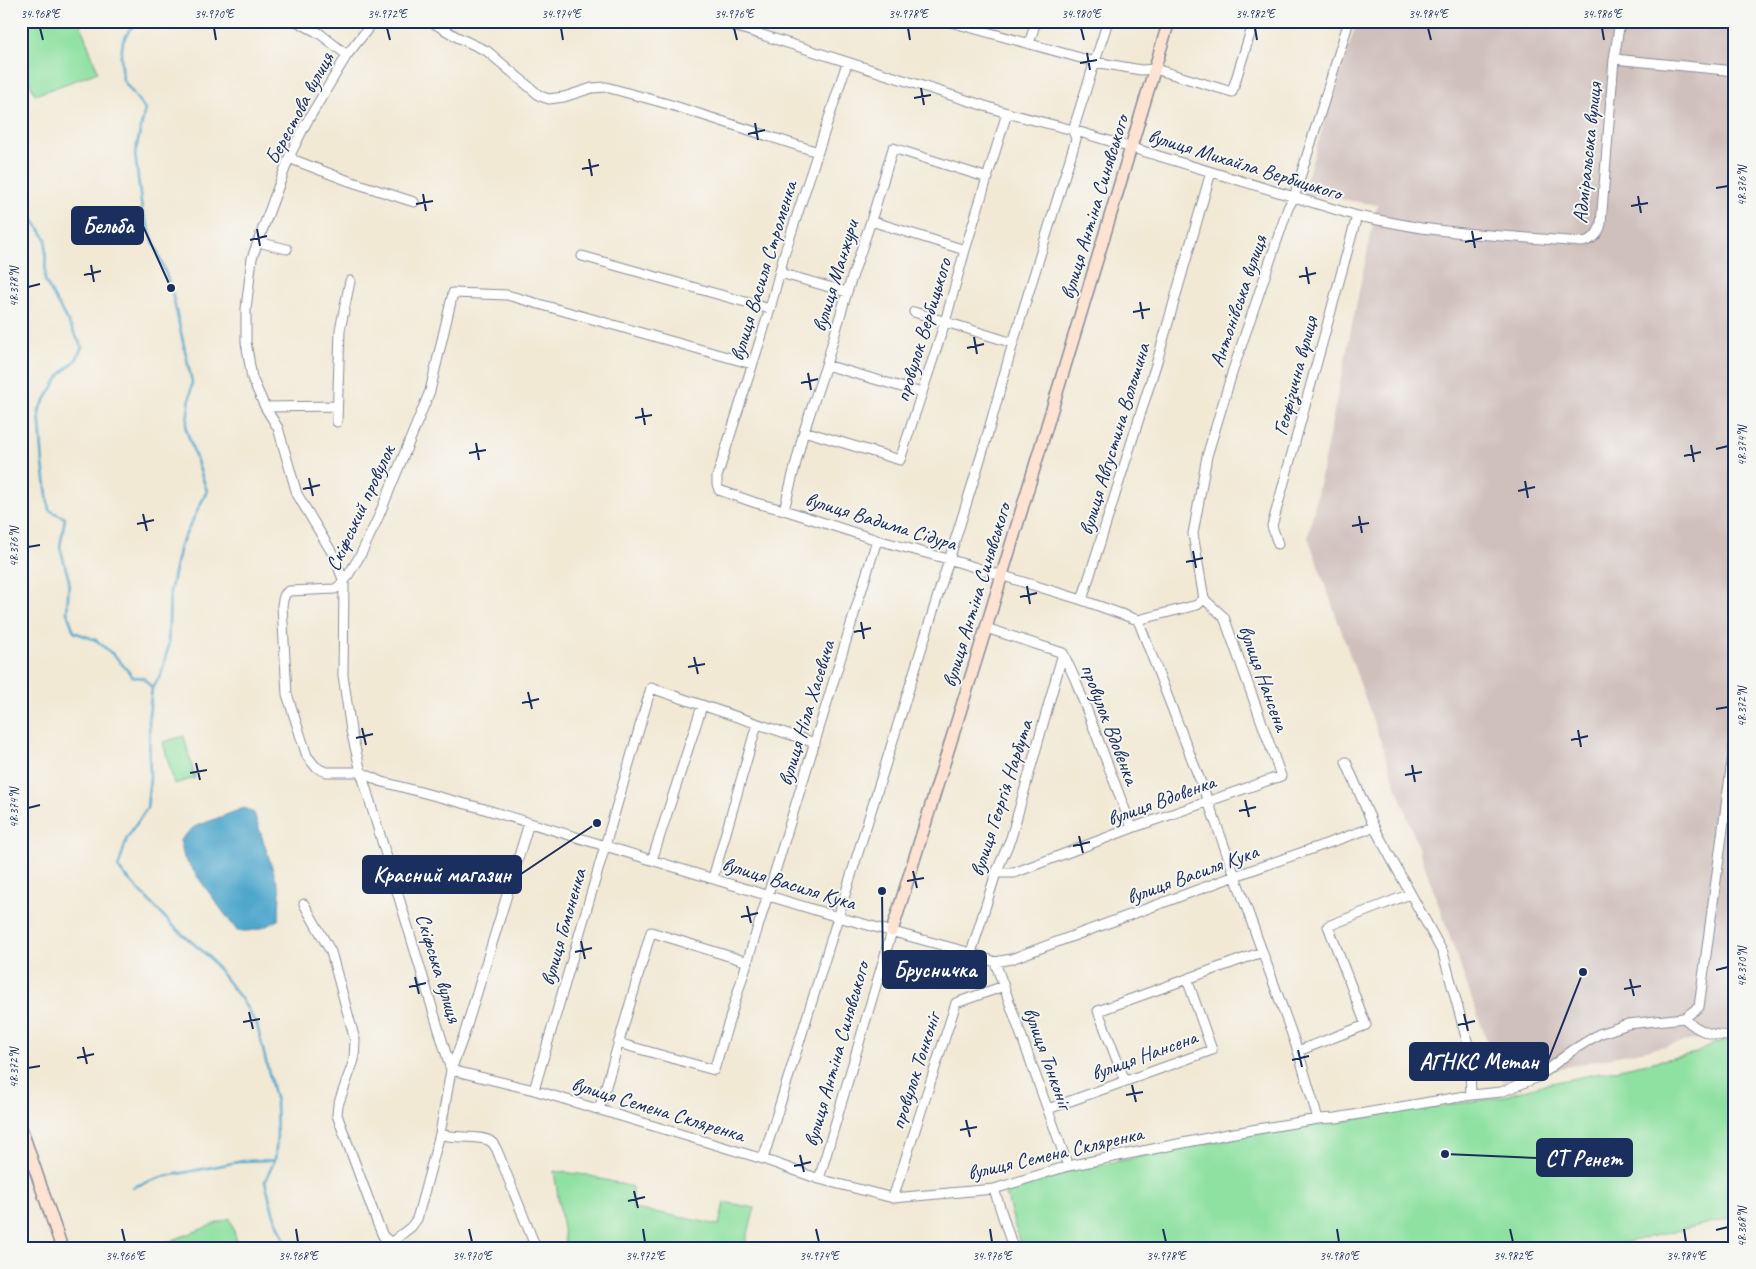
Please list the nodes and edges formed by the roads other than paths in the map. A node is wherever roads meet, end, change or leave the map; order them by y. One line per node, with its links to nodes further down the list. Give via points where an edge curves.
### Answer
1 (296, 21): 13 (street, via 319,33)
2 (374, 21): 13 (street, Берестова вулиця)
3 (430, 21): 22 (street, via 487,51 540,96 549,99 564,97 606,87)
4 (705, 21): 15 (street, вулиця Михайла Вербицького, via 728,24)
5 (947, 21): 12 (street)
6 (1036, 21): 12 (street)
7 (1108, 21): 16 (street, вулиця Антіна Синявського)
8 (1169, 21): 17 (street, вулиця Антіна Синявського)
9 (1254, 21): 17 (street, via 1232,92)
10 (1349, 21): 26 (street, Антонівська вулиця)
11 (1620, 21): 14 (street, Адміральська вулиця)
12 (1029, 44): 16 (street)
13 (347, 55): 23 (street, Берестова вулиця)
14 (1614, 59): 18 (street, Адміральська вулиця); 31 (street, Адміральська вулиця, via 1601,224 1594,238)
15 (847, 62): 19 (street, вулиця Михайла Вербицького); 22 (street, вулиця Василя Строменка)
16 (1095, 62): 17 (street, via 1141,70); 20 (street, вулиця Антіна Синявського)
17 (1155, 69): 21 (street, вулиця Антіна Синявського)
18 (1735, 71)
19 (1007, 113): 20 (street, вулиця Михайла Вербицького); 25 (street, провулок Вербицького)
20 (1073, 130): 21 (street, вулиця Михайла Вербицького); 41 (street, вулиця Антіна Синявського, via 1076,139)
21 (1132, 149): 24 (street, вулиця Михайла Вербицького); 54 (street, вулиця Антіна Синявського)
22 (818, 152): 35 (street, вулиця Василя Строменка)
23 (290, 155): 27 (street, via 294,160 348,181); 30 (street, Берестова вулиця)
24 (1211, 172): 26 (street, вулиця Михайла Вербицького); 57 (street, вулиця Августина Волошина, via 1158,358)
25 (988, 178): 29 (street, вулиця Манжури, via 893,148); 33 (street, провулок Вербицького)
26 (1294, 198): 28 (street, вулиця Михайла Вербицького); 56 (street, Антонівська вулиця, via 1232,370 1207,456 1193,534)
27 (414, 202)
28 (1357, 216): 31 (street, вулиця Михайла Вербицького, via 1463,233); 52 (street, Геофізична вулиця, via 1272,526)
29 (871, 221): 33 (street); 37 (street, вулиця Манжури)
30 (259, 240): 32 (street); 46 (street, Берестова вулиця, via 252,258 246,342 252,378)
31 (1582, 242)
32 (287, 250)
33 (965, 250): 40 (street, провулок Вербицького)
34 (582, 256): 38 (street)
35 (780, 273): 37 (street); 38 (street, вулиця Василя Строменка)
36 (350, 281): 45 (street, via 340,330)
37 (847, 292): 43 (street, вулиця Манжури)
38 (770, 309): 42 (street, вулиця Василя Строменка)
39 (914, 312): 40 (street)
40 (945, 322): 41 (street); 44 (street, провулок Вербицького)
41 (1013, 343): 53 (street, вулиця Антіна Синявського)
42 (752, 364): 49 (street, вулиця Василя Строменка, via 718,477); 55 (street, Скіфський провулок, via 507,295 453,293 430,391 378,518)
43 (826, 365): 44 (street); 48 (street, вулиця Манжури)
44 (922, 393): 48 (street, провулок Вербицького, via 900,460)
45 (337, 406): 46 (street); 47 (street)
46 (265, 407): 55 (street, Берестова вулиця, via 278,428 298,494 334,556)
47 (337, 422)
48 (804, 431): 50 (street, вулиця Манжури)
49 (719, 490): 50 (street, вулиця Вадима Сідура)
50 (784, 510): 51 (street, вулиця Вадима Сідура)
51 (877, 540): 53 (street, вулиця Вадима Сідура); 64 (street, вулиця Ніла Хасевича)
52 (1278, 544)
53 (948, 559): 54 (street, вулиця Вадима Сідура); 80 (street, вулиця Антіна Синявського)
54 (1001, 576): 57 (street, вулиця Вадима Сідура); 59 (street, вулиця Антіна Синявського)
55 (344, 582): 66 (street, Скіфський провулок, via 343,675); 66 (street, via 335,589 286,592 282,606 287,694 307,756 314,766 327,772)
56 (1204, 599): 58 (street, via 1197,605); 67 (street, вулиця Нансена, via 1224,616)
57 (1082, 600): 58 (street, вулиця Вадима Сідура)
58 (1138, 620): 68 (street)
59 (986, 628): 60 (street, провулок Вдовенка); 81 (street, вулиця Антіна Синявського)
60 (1063, 653): 70 (street, провулок Вдовенка); 74 (street, вулиця Георгія Нарбута, via 1012,838)
61 (702, 706): 62 (street); 72 (street, вулиця Гомоненка, via 651,688); 73 (street)
62 (757, 724): 64 (street); 76 (street)
63 (1735, 740): 88 (street, via 1699,1006)
64 (815, 743): 78 (street, вулиця Ніла Хасевича)
65 (1346, 762): 71 (street)
66 (361, 772): 69 (street, вулиця Василя Кука, via 379,781); 92 (street, Скіфська вулиця)
67 (1281, 776): 68 (street, вулиця Вдовенка)
68 (1208, 801): 70 (street, вулиця Вдовенка); 75 (street)
69 (529, 823): 72 (street, вулиця Василя Кука); 92 (street)
70 (1132, 828): 74 (street, вулиця Вдовенка, via 1014,873)
71 (1374, 828): 75 (street, вулиця Василя Кука); 77 (street)
72 (605, 845): 73 (street, вулиця Василя Кука); 94 (street, вулиця Гомоненка)
73 (652, 860): 76 (street, вулиця Василя Кука)
74 (996, 872): 83 (street, вулиця Георгія Нарбута)
75 (1235, 876): 82 (street); 85 (street, вулиця Василя Кука, via 1010,960)
76 (713, 878): 78 (street, вулиця Василя Кука)
77 (1410, 894): 91 (street, via 1328,926 1366,1025); 95 (street, via 1443,953 1469,1048)
78 (768, 896): 80 (street, вулиця Василя Кука); 84 (street, вулиця Ніла Хасевича)
79 (304, 904): 106 (street, Скіфська вулиця, via 331,952 355,1040 354,1060 337,1116 377,1222)
80 (838, 917): 81 (street, вулиця Василя Кука); 101 (street, вулиця Антіна Синявського)
81 (892, 931): 83 (street, вулиця Василя Кука); 103 (street, вулиця Антіна Синявського)
82 (1262, 952): 86 (street); 91 (street)
83 (971, 953): 85 (street, вулиця Василя Кука)
84 (748, 962): 90 (street, вулиця Ніла Хасевича, via 714,1070); 90 (street, via 651,932)
85 (995, 962): 87 (street, вулиця Тонконіг)
86 (1187, 979): 93 (street, вулиця Нансена, via 1212,1050); 93 (street, via 1098,1011)
87 (1004, 986): 96 (street, вулиця Тонконіг); 105 (street, провулок Тонконіг, via 956,1003)
88 (1684, 1018): 89 (street, via 1692,1026 1715,1036); 95 (street, вулиця Семена Скляренка, via 1628,1024 1599,1034 1536,1078 1501,1092)
89 (1735, 1036)
90 (618, 1043): 97 (street)
91 (1298, 1051): 98 (street)
92 (451, 1070): 94 (street, вулиця Семена Скляренка); 100 (street, Скіфська вулиця)
93 (1125, 1081): 96 (street, вулиця Нансена)
94 (534, 1090): 97 (street, вулиця Семена Скляренка)
95 (1470, 1094): 98 (street, вулиця Семена Скляренка)
96 (1048, 1109): 102 (street, вулиця Тонконіг)
97 (599, 1110): 101 (street, вулиця Семена Скляренка)
98 (1318, 1120): 102 (street, вулиця Семена Скляренка, via 1228,1134)
99 (21, 1128): 107 (street)
100 (440, 1134): 106 (street, Скіфська вулиця, via 417,1219); 108 (street, via 488,1140 494,1144)
101 (763, 1159): 103 (street, вулиця Семена Скляренка)
102 (1068, 1166): 104 (street, вулиця Семена Скляренка)
103 (819, 1180): 105 (street, вулиця Семена Скляренка)
104 (994, 1189): 105 (street, вулиця Семена Скляренка); 109 (street)
105 (893, 1198)
106 (390, 1246)
107 (62, 1248)
108 (536, 1248)
109 (1013, 1248)

